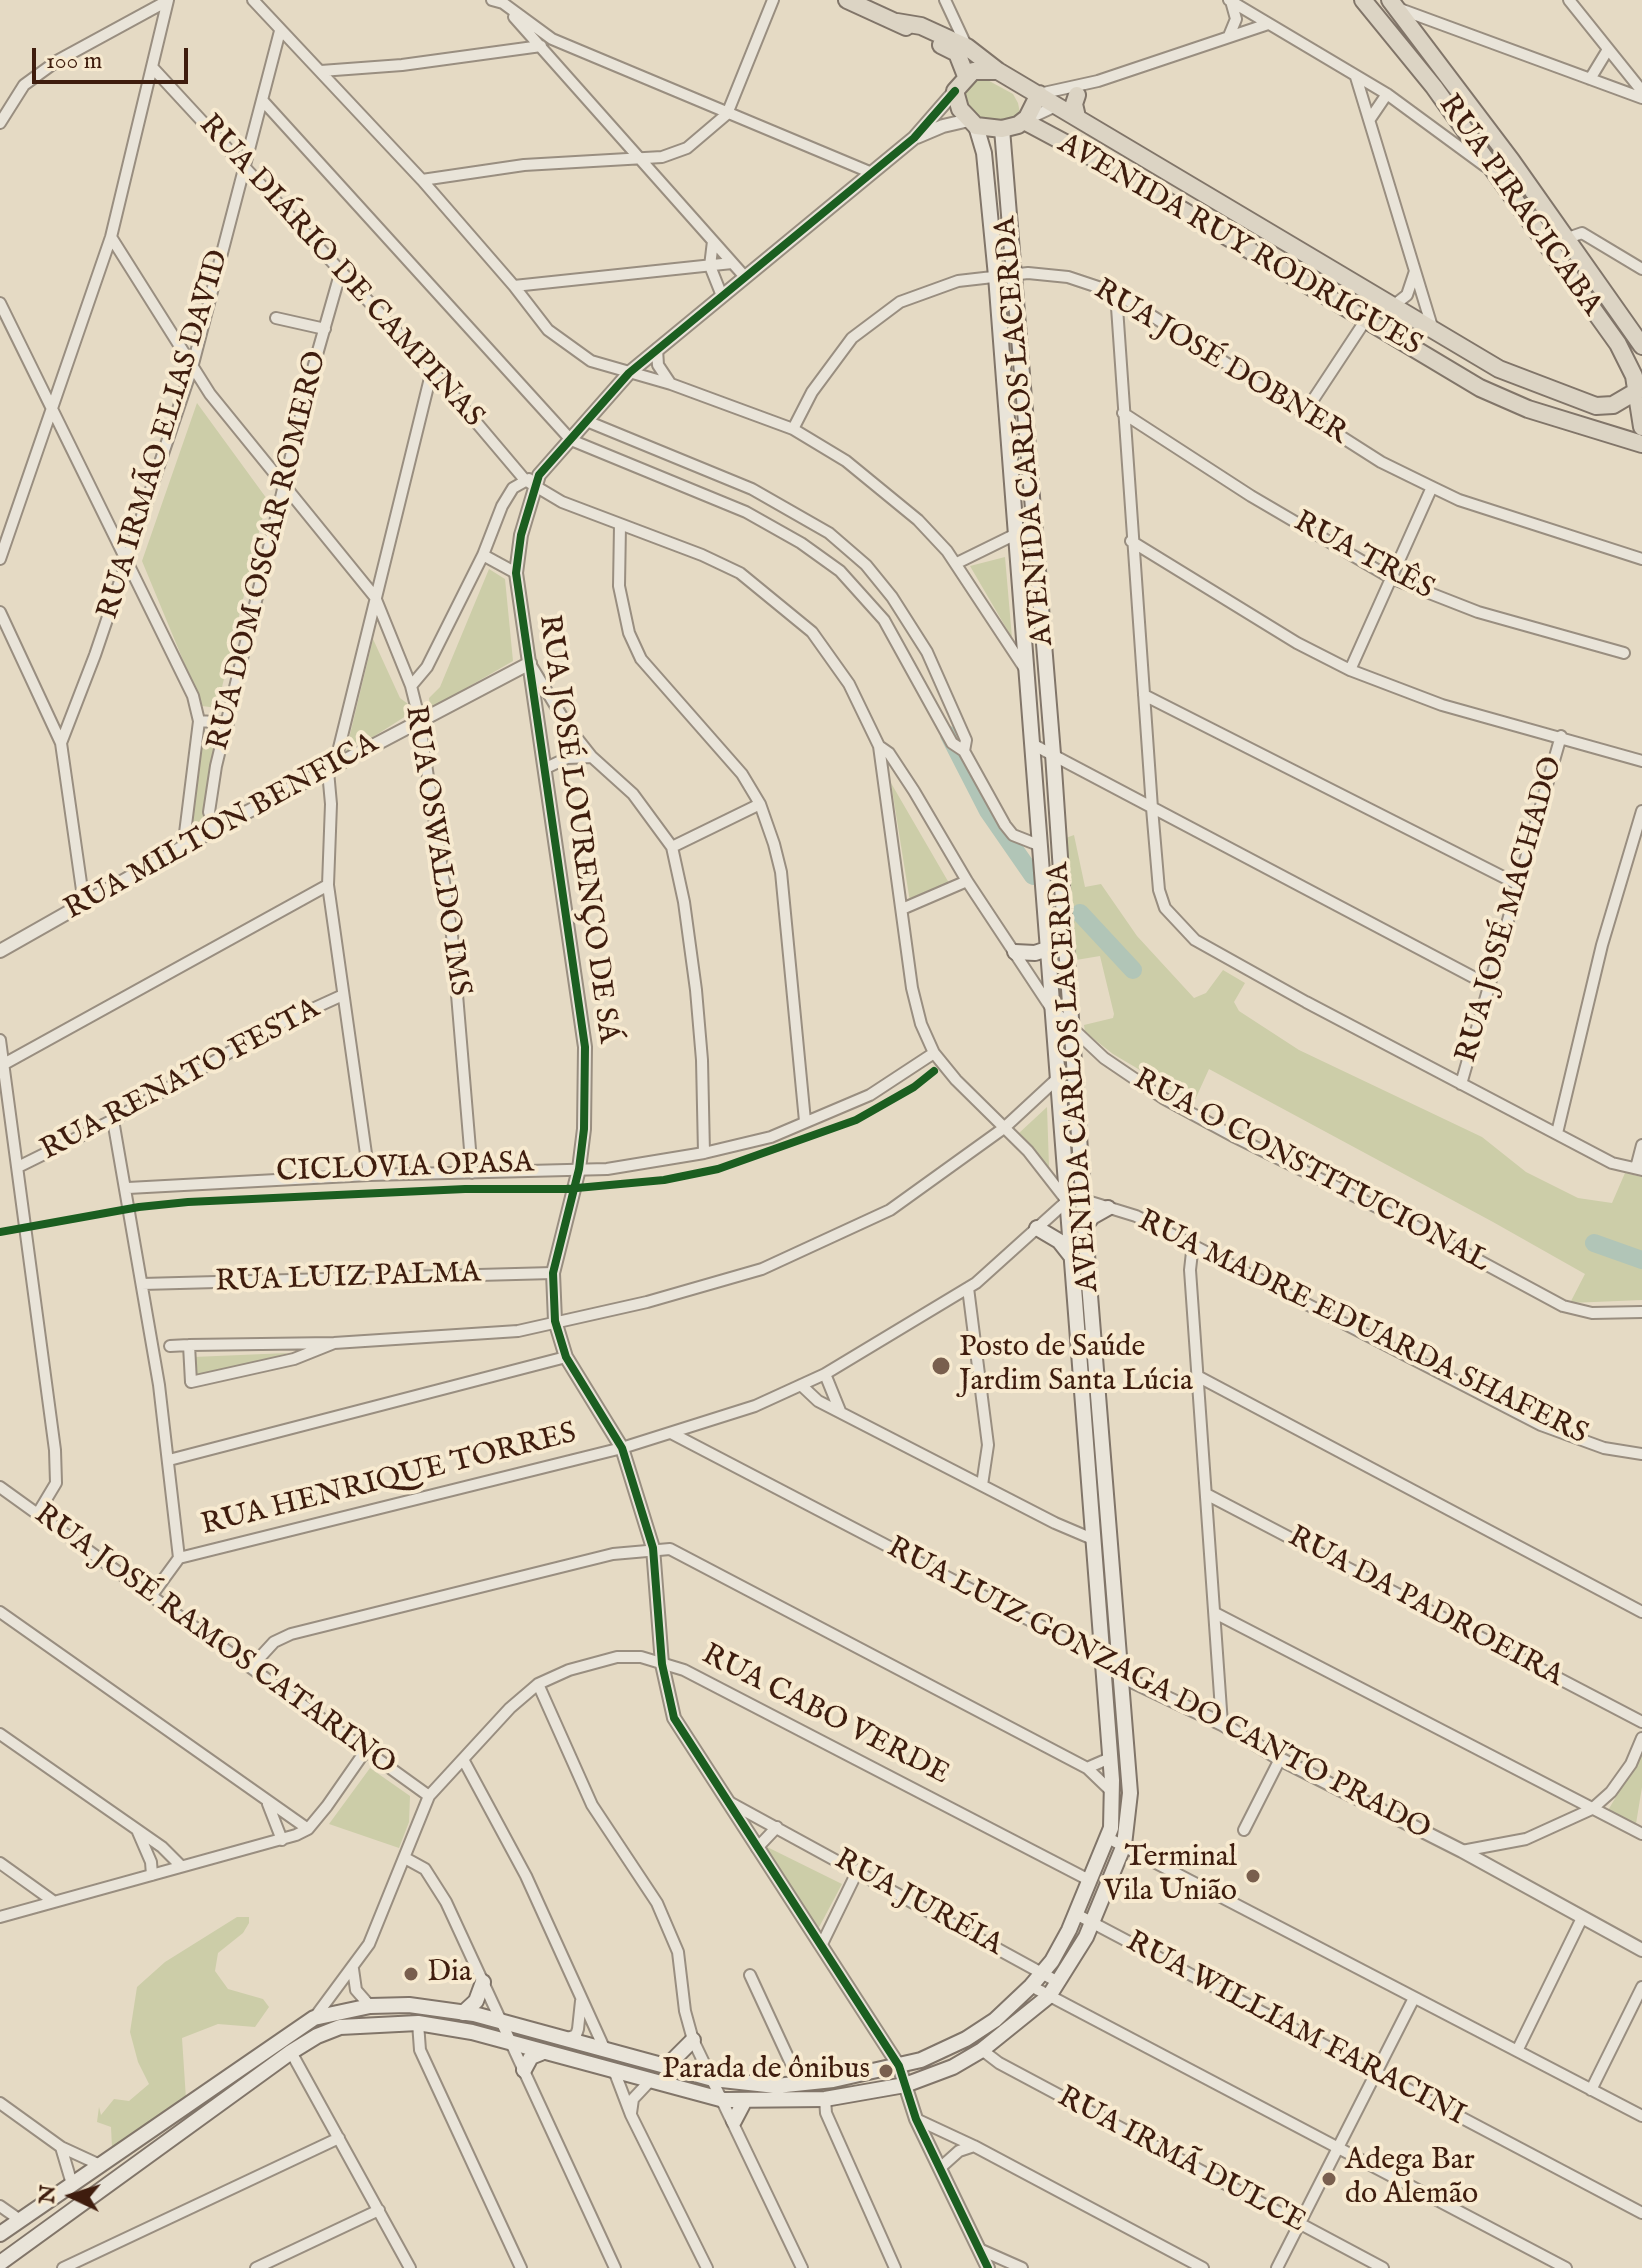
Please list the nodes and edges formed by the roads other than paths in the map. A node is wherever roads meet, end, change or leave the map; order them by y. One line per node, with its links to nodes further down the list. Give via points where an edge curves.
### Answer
1 (253, 0): 13 (street)
2 (773, 0): 35 (street)
3 (847, 0): 11 (main road, AVENIDA RUY RODRIGUES)
4 (1230, 0): 12 (street); 15 (street, via 1236,19)
5 (1363, 0): 43 (main road, RUA PIRACICABA, via 1434,87)
6 (1569, 0): 19 (street)
7 (168, 1): 20 (street); 39 (street, via 57,61 24,85)
8 (498, 1): 16 (street); 17 (street)
9 (946, 2): 14 (street); 18 (street)
10 (1395, 4): 25 (street); 49 (main road, RUA PIRACICABA)
11 (897, 22): 14 (main road, AVENIDA RUY RODRIGUES); 23 (main road, AVENIDA RUY RODRIGUES, via 957,53)
12 (1268, 24): 15 (street); 24 (street)
13 (280, 31): 21 (street); 33 (street, RUA IRMÃO ELIAS DAVID)
14 (943, 35): 18 (main road, AVENIDA RUY RODRIGUES)
15 (1229, 36): 26 (street)
16 (552, 39): 17 (street); 35 (street)
17 (539, 47): 21 (street); 44 (street)
18 (967, 47): 22 (main road, AVENIDA RUY RODRIGUES)
19 (1607, 51): 25 (street); 28 (street)
20 (152, 67): 45 (street, RUA DIÁRIO DE CAMPINAS); 48 (street)
21 (321, 71): 47 (street)
22 (998, 71): 23 (main road, via 981,69); 29 (main road, AVENIDA RUY RODRIGUES)
23 (966, 76): 27 (main road)
24 (1356, 77): 30 (street); 38 (street)
25 (1590, 79): 32 (street)
26 (1098, 81): 29 (street); 31 (street)
27 (955, 91): 40 (main road, via 957,103); 42 (street)
28 (1642, 91)
29 (1039, 94): 34 (main road, AVENIDA RUY RODRIGUES); 37 (main road)
30 (1387, 94): 38 (street); 43 (street)
31 (1077, 95): 34 (street); 36 (main road)
32 (1642, 98)
33 (263, 101): 45 (street, RUA IRMÃO ELIAS DAVID); 81 (street)
34 (1057, 105): 36 (main road, AVENIDA RUY RODRIGUES); 37 (street)
35 (727, 114): 44 (street, via 687,148 662,157); 46 (street)
36 (1077, 117): 62 (main road, AVENIDA RUY RODRIGUES)
37 (1024, 121): 41 (main road, AVENIDA RUY RODRIGUES); 65 (main road, AVENIDA RUY RODRIGUES)
38 (1370, 121): 54 (street)
39 (0, 123)
40 (973, 123): 41 (main road, AVENIDA RUY RODRIGUES); 42 (street, via 943,126); 57 (main road, AVENIDA CARLOS LACERDA, via 984,153)
41 (1002, 129): 56 (main road, AVENIDA CARLOS LACERDA)
42 (914, 138): 46 (street, RUA OSWALDO IMS)
43 (1465, 142): 74 (main road, RUA PIRACICABA, via 1499,178 1618,344)
44 (638, 156): 47 (street); 50 (street)
45 (246, 167): 55 (street, RUA DIÁRIO DE CAMPINAS); 70 (street, RUA IRMÃO ELIAS DAVID)
46 (872, 173): 58 (street, RUA OSWALDO IMS)
47 (422, 180): 59 (street)
48 (111, 237): 70 (street); 77 (street)
49 (1565, 239): 53 (street, via 1582,233); 68 (main road, RUA PIRACICABA)
50 (713, 241): 51 (street); 52 (street)
51 (732, 263): 52 (street); 58 (street)
52 (710, 266): 59 (street); 61 (street)
53 (1642, 269)
54 (1415, 271): 62 (street, via 1407,295); 67 (street)
55 (340, 274): 66 (street, RUA DOM OSCAR ROMERO); 71 (street, RUA DIÁRIO DE CAMPINAS)
56 (1014, 275): 57 (street, RUA JOSÉ DOBNER); 60 (street, RUA JOSÉ DOBNER, via 1077,279); 87 (main road, AVENIDA CARLOS LACERDA)
57 (996, 276): 80 (street, RUA JOSÉ DOBNER, via 927,289 875,318 834,360); 88 (main road, AVENIDA CARLOS LACERDA)
58 (745, 277): 61 (street, RUA OSWALDO IMS)
59 (514, 286): 72 (street, via 567,347 601,366)
60 (1116, 293): 75 (street, RUA JOSÉ DOBNER); 76 (street)
61 (722, 296): 69 (street, RUA OSWALDO IMS)
62 (1386, 301): 65 (main road); 67 (main road, AVENIDA RUY RODRIGUES)
63 (0, 303): 77 (street)
64 (276, 318): 66 (street)
65 (1365, 321): 75 (street); 82 (main road, AVENIDA RUY RODRIGUES, via 1480,388 1528,409)
66 (325, 329): 84 (street, RUA DOM OSCAR ROMERO)
67 (1433, 330): 74 (main road, AVENIDA RUY RODRIGUES, via 1499,369 1596,406 1613,405)
68 (1642, 346)
69 (657, 349): 72 (street, RUA OSWALDO IMS); 73 (street, via 658,365)
70 (192, 368): 84 (street); 94 (street, RUA IRMÃO ELIAS DAVID)
71 (432, 370): 83 (street, RUA DIÁRIO DE CAMPINAS); 97 (street)
72 (629, 373): 73 (street); 78 (street, RUA OSWALDO IMS)
73 (671, 384): 80 (street)
74 (1639, 390): 79 (main road, RUA PIRACICABA)
75 (1305, 412): 85 (street, RUA JOSÉ DOBNER, via 1381,462)
76 (1123, 413): 89 (street); 96 (street, RUA TRÊS)
77 (52, 414): 91 (street); 94 (street)
78 (589, 422): 81 (street, RUA OSWALDO IMS); 112 (street, via 752,489 829,533 866,565 927,652 966,740)
79 (1642, 427)
80 (793, 429): 93 (street, via 896,500)
81 (571, 440): 83 (street, RUA OSWALDO IMS); 112 (street, via 746,512 840,571 884,620 952,743)
82 (1642, 444)
83 (533, 481): 86 (street, RUA O CONSTITUCIONAL); 90 (street, RUA OSWALDO IMS, via 513,488); 95 (street, RUA JOSÉ LOURENÇO DE SÁ)
84 (286, 484): 97 (street); 107 (street, RUA DOM OSCAR ROMERO)
85 (1432, 487): 92 (street, RUA JOSÉ DOBNER); 96 (street)
86 (620, 525): 111 (street, RUA O CONSTITUCIONAL, via 728,568 786,608 828,649); 118 (street, via 619,586 641,659 742,774)
87 (1035, 533): 88 (street); 113 (main road, AVENIDA CARLOS LACERDA)
88 (1016, 534): 93 (street); 101 (main road, AVENIDA CARLOS LACERDA)
89 (1131, 541): 102 (street); 104 (street)
90 (483, 555): 95 (street); 103 (street, RUA OSWALDO IMS, via 427,667)
91 (0, 559)
92 (1642, 559)
93 (957, 563): 101 (street)
94 (126, 564): 106 (street, via 187,684); 109 (street, RUA IRMÃO ELIAS DAVID)
95 (516, 573): 100 (street, RUA JOSÉ LOURENÇO DE SÁ)
96 (1391, 578): 99 (street, RUA TRÊS, via 1478,612); 102 (street)
97 (375, 597): 103 (street); 117 (street, via 337,756)
98 (0, 612): 109 (street)
99 (1624, 653)
100 (530, 663): 105 (street, RUA MILTON BENFICA); 114 (street); 116 (street, RUA JOSÉ LOURENÇO DE SÁ)
101 (1025, 669): 110 (main road, AVENIDA CARLOS LACERDA)
102 (1350, 670): 108 (street, via 1442,705)
103 (411, 686): 105 (street, RUA OSWALDO IMS)
104 (1144, 695): 119 (street); 127 (street)
105 (419, 718): 117 (street, RUA MILTON BENFICA); 151 (street, RUA OSWALDO IMS, via 452,935)
106 (199, 721): 107 (street); 124 (street)
107 (228, 723): 121 (street, RUA DOM OSCAR ROMERO, via 209,812)
108 (1561, 736): 115 (street); 127 (street, RUA JOSÉ MACHADO)
109 (61, 743): 128 (street)
110 (1032, 744): 113 (street); 122 (main road, AVENIDA CARLOS LACERDA)
111 (879, 746): 125 (street, RUA O CONSTITUCIONAL, via 914,791); 129 (street)
112 (964, 751): 122 (street, via 1013,835)
113 (1053, 754): 119 (street); 136 (main road, AVENIDA CARLOS LACERDA)
114 (592, 757): 116 (street, via 567,758); 123 (street, via 633,794)
115 (1642, 761)
116 (546, 768): 149 (street, RUA JOSÉ LOURENÇO DE SÁ, via 585,1047 587,1091)
117 (328, 771): 121 (street, RUA MILTON BENFICA); 126 (street)
118 (760, 804): 123 (street); 143 (street, via 781,872)
119 (1152, 808): 133 (street); 141 (street, via 1159,890 1165,908 1195,940)
120 (1642, 811): 145 (street, via 1602,945)
121 (215, 829): 124 (street, RUA MILTON BENFICA)
122 (1041, 846): 130 (main road, AVENIDA CARLOS LACERDA)
123 (672, 847): 147 (street, via 696,990)
124 (183, 849): 128 (street, RUA MILTON BENFICA)
125 (967, 881): 129 (street); 132 (street, RUA O CONSTITUCIONAL)
126 (328, 885): 134 (street); 139 (street)
127 (1521, 886): 133 (street, RUA JOSÉ MACHADO)
128 (84, 904): 131 (street, RUA MILTON BENFICA)
129 (902, 909): 138 (street, via 912,988)
130 (1047, 949): 132 (main road); 135 (main road, AVENIDA CARLOS LACERDA)
131 (0, 951)
132 (1015, 952): 135 (street, RUA O CONSTITUCIONAL)
133 (1490, 986): 141 (street, RUA JOSÉ MACHADO)
134 (343, 995): 142 (street, RUA RENATO FESTA, via 275,1026); 152 (street)
135 (1051, 1008): 136 (street, RUA O CONSTITUCIONAL); 140 (main road, AVENIDA CARLOS LACERDA)
136 (1071, 1026): 154 (main road, AVENIDA CARLOS LACERDA); 164 (street, RUA O CONSTITUCIONAL, via 1104,1058 1163,1098 1563,1306 1592,1313)
137 (0, 1040): 139 (street)
138 (934, 1053): 143 (street, via 870,1095); 144 (street)
139 (4, 1064): 148 (street)
140 (1058, 1078): 144 (street); 155 (main road, AVENIDA CARLOS LACERDA)
141 (1461, 1084): 145 (street)
142 (113, 1120): 148 (street, RUA RENATO FESTA); 153 (street)
143 (805, 1121): 147 (street, via 771,1137)
144 (1004, 1128): 155 (street); 165 (street, via 890,1210 823,1243 704,1287)
145 (1557, 1133): 150 (street, via 1612,1163)
146 (1642, 1145): 150 (street)
147 (704, 1153): 149 (street)
148 (18, 1167): 181 (street, via 55,1450 56,1483)
149 (579, 1169): 151 (street); 161 (street, RUA JOSÉ LOURENÇO DE SÁ)
150 (1639, 1169)
151 (472, 1173): 152 (street)
152 (369, 1175): 153 (street)
153 (128, 1188): 162 (street)
154 (1084, 1200): 155 (street, RUA MADRE EDUARDA SHAFERS); 156 (street, RUA MADRE EDUARDA SHAFERS); 157 (main road, AVENIDA CARLOS LACERDA)
155 (1067, 1201): 158 (street, RUA HENRIQUE TORRES); 160 (main road, AVENIDA CARLOS LACERDA)
156 (1108, 1208): 157 (main road); 159 (street, RUA MADRE EDUARDA SHAFERS)
157 (1086, 1225): 184 (main road, AVENIDA CARLOS LACERDA)
158 (1037, 1228): 160 (main road, via 1059,1241); 163 (street, RUA HENRIQUE TORRES)
159 (1193, 1243): 171 (street, via 1190,1270); 176 (street, RUA MADRE EDUARDA SHAFERS, via 1541,1425 1604,1448)
160 (1072, 1258): 182 (main road, AVENIDA CARLOS LACERDA)
161 (553, 1273): 162 (street, RUA LUIZ PALMA); 165 (street, RUA JOSÉ LOURENÇO DE SÁ)
162 (142, 1284): 177 (street)
163 (968, 1288): 170 (street, RUA HENRIQUE TORRES); 178 (street, via 988,1445)
164 (1642, 1312)
165 (555, 1321): 166 (street, via 494,1333); 169 (street, RUA JOSÉ LOURENÇO DE SÁ)
166 (334, 1343): 167 (street); 167 (street, via 294,1359 194,1384)
167 (189, 1345): 168 (street)
168 (170, 1346)
169 (566, 1357): 175 (street, RUA JOSÉ LOURENÇO DE SÁ); 177 (street)
170 (825, 1374): 172 (street, RUA HENRIQUE TORRES); 173 (street)
171 (1199, 1377): 180 (street); 188 (street)
172 (801, 1385): 173 (street); 174 (street, RUA HENRIQUE TORRES)
173 (840, 1411): 178 (street)
174 (673, 1434): 175 (street, RUA HENRIQUE TORRES); 190 (street, RUA LUIZ GONZAGA DO CANTO PRADO)
175 (622, 1448): 183 (street, RUA JOSÉ LOURENÇO DE SÁ); 185 (street, RUA HENRIQUE TORRES)
176 (1642, 1454)
177 (169, 1460): 185 (street)
178 (982, 1485): 182 (street)
179 (0, 1487): 181 (street, RUA JOSÉ RAMOS CATARINO)
180 (1208, 1495): 189 (street); 195 (street, RUA DA PADROEIRA)
181 (38, 1513): 186 (street, RUA JOSÉ RAMOS CATARINO)
182 (1096, 1545): 184 (main road); 190 (main road, AVENIDA CARLOS LACERDA)
183 (653, 1548): 191 (street, RUA JOSÉ LOURENÇO DE SÁ); 192 (street, via 291,1634 274,1642); 203 (street, via 670,1549 706,1565)
184 (1112, 1551): 193 (main road, AVENIDA CARLOS LACERDA)
185 (179, 1558): 186 (street, RUA HENRIQUE TORRES)
186 (152, 1595): 192 (street, RUA JOSÉ RAMOS CATARINO)
187 (0, 1612): 207 (street)
188 (1642, 1612)
189 (1215, 1613): 196 (street); 208 (street)
190 (1104, 1659): 193 (street, RUA LUIZ GONZAGA DO CANTO PRADO); 200 (main road, AVENIDA CARLOS LACERDA)
191 (662, 1664): 194 (street, RUA CABO VERDE, via 617,1657); 206 (street, RUA JOSÉ LOURENÇO DE SÁ, via 674,1718); 224 (street, RUA CABO VERDE, via 741,1697)
192 (252, 1666): 199 (street, RUA JOSÉ RAMOS CATARINO)
193 (1123, 1677): 196 (street, RUA LUIZ GONZAGA DO CANTO PRADO); 216 (main road, AVENIDA CARLOS LACERDA, via 1130,1793)
194 (538, 1684): 202 (street, RUA CABO VERDE, via 482,1736); 248 (street, via 592,1805 657,1903 670,1932)
195 (1642, 1722)
196 (1222, 1724): 201 (street, RUA LUIZ GONZAGA DO CANTO PRADO)
197 (0, 1734): 211 (street)
198 (1642, 1738): 208 (street, via 1631,1764)
199 (366, 1750): 205 (street, RUA JOSÉ RAMOS CATARINO); 210 (street)
200 (1110, 1758): 203 (street); 204 (main road, AVENIDA CARLOS LACERDA)
201 (1280, 1759): 212 (street); 218 (street, RUA LUIZ GONZAGA DO CANTO PRADO)
202 (464, 1761): 205 (street, RUA CABO VERDE); 241 (street, via 526,1876)
203 (1087, 1768): 204 (street)
204 (1112, 1792): 214 (main road, AVENIDA CARLOS LACERDA)
205 (429, 1796): 219 (street, RUA CABO VERDE)
206 (727, 1800): 209 (street, RUA JURÉIA); 217 (street, RUA JOSÉ LOURENÇO DE SÁ)
207 (267, 1802): 210 (street); 215 (street)
208 (1592, 1809): 213 (street); 218 (street, via 1526,1839)
209 (777, 1827): 217 (street); 222 (street, RUA JURÉIA)
210 (308, 1829): 215 (street)
211 (137, 1830): 221 (street); 223 (street)
212 (1244, 1830)
213 (1642, 1834)
214 (1108, 1838): 216 (street); 224 (main road, AVENIDA CARLOS LACERDA)
215 (282, 1840): 221 (street)
216 (1124, 1845): 229 (main road, AVENIDA CARLOS LACERDA); 240 (street)
217 (757, 1848): 230 (street, RUA JOSÉ LOURENÇO DE SÁ)
218 (1462, 1851): 228 (street, RUA LUIZ GONZAGA DO CANTO PRADO)
219 (405, 1858): 232 (street, RUA CABO VERDE); 235 (street, via 425,1869 446,1902)
220 (0, 1863): 225 (street)
221 (181, 1866): 223 (street)
222 (858, 1870): 230 (street); 233 (street, RUA JURÉIA)
223 (152, 1875): 225 (street)
224 (1089, 1880): 226 (main road, AVENIDA CARLOS LACERDA)
225 (53, 1901): 227 (street)
226 (1076, 1914): 229 (street, RUA WILLIAM FARACINI); 233 (main road, AVENIDA CARLOS LACERDA)
227 (0, 1917)
228 (1582, 1918): 231 (street, RUA LUIZ GONZAGA DO CANTO PRADO); 252 (street)
229 (1092, 1923): 236 (main road, AVENIDA CARLOS LACERDA); 259 (street, RUA WILLIAM FARACINI)
230 (821, 1946): 255 (street, RUA JOSÉ LOURENÇO DE SÁ)
231 (1642, 1950)
232 (353, 1969): 242 (street, via 356,1990); 244 (street, RUA CABO VERDE)
233 (1042, 1973): 236 (street, RUA JURÉIA); 237 (main road, AVENIDA CARLOS LACERDA)
234 (750, 1975): 262 (street)
235 (483, 1982): 243 (main road, via 476,2001); 245 (street)
236 (1058, 1982): 239 (main road, AVENIDA CARLOS LACERDA)
237 (1031, 1986): 239 (street); 255 (main road, AVENIDA CARLOS LACERDA, via 966,2039)
238 (1642, 1987): 264 (street)
239 (1049, 1996): 251 (main road, AVENIDA CARLOS LACERDA); 276 (street)
240 (1414, 1998): 252 (street); 259 (street)
241 (581, 1999): 247 (street, via 578,2029); 250 (street)
242 (370, 2006): 243 (main road, AVENIDA CARLOS LACERDA); 244 (main road, AVENIDA CARLOS LACERDA)
243 (463, 2013): 245 (main road, AVENIDA CARLOS LACERDA)
244 (314, 2018): 277 (main road, AVENIDA CARLOS LACERDA)
245 (502, 2022): 247 (main road, AVENIDA CARLOS LACERDA); 249 (street)
246 (418, 2023): 249 (main road, AVENIDA CARLOS LACERDA); 253 (main road, AVENIDA CARLOS LACERDA, via 340,2027); 292 (street, via 420,2050)
247 (566, 2039): 250 (main road, AVENIDA CARLOS LACERDA)
248 (693, 2040): 256 (main road); 260 (street)
249 (513, 2045): 254 (main road, AVENIDA CARLOS LACERDA); 257 (street)
250 (605, 2050): 256 (main road, AVENIDA CARLOS LACERDA)
251 (982, 2050): 263 (main road, AVENIDA CARLOS LACERDA); 284 (street, RUA IRMÃ DULCE)
252 (1517, 2051): 264 (street)
253 (291, 2052): 273 (street); 287 (main road, AVENIDA CARLOS LACERDA)
254 (541, 2053): 257 (main road, via 531,2057); 258 (main road, AVENIDA CARLOS LACERDA)
255 (899, 2066): 262 (main road, AVENIDA CARLOS LACERDA); 263 (street, RUA JOSÉ LOURENÇO DE SÁ)
256 (666, 2067): 260 (main road, AVENIDA CARLOS LACERDA)
257 (524, 2070): 293 (street)
258 (615, 2073): 261 (main road, AVENIDA CARLOS LACERDA); 269 (street)
259 (1379, 2073): 276 (street); 282 (street, RUA WILLIAM FARACINI)
260 (713, 2079): 262 (main road, AVENIDA CARLOS LACERDA, via 776,2086); 266 (street)
261 (649, 2082): 266 (main road, AVENIDA CARLOS LACERDA); 269 (street, via 633,2099)
262 (800, 2083)
263 (905, 2085): 265 (main road, AVENIDA CARLOS LACERDA); 271 (street, RUA JOSÉ LOURENÇO DE SÁ)
264 (1591, 2090): 270 (street)
265 (825, 2099): 267 (main road, AVENIDA CARLOS LACERDA); 295 (street, via 826,2113)
266 (724, 2100): 267 (main road, AVENIDA CARLOS LACERDA); 272 (street)
267 (744, 2102): 272 (main road)
268 (0, 2103): 275 (street)
269 (631, 2115): 294 (street)
270 (1642, 2116)
271 (916, 2119): 274 (street); 278 (street, RUA JOSÉ LOURENÇO DE SÁ)
272 (734, 2121): 288 (street)
273 (339, 2138): 281 (street); 289 (street)
274 (974, 2146): 278 (street); 298 (street)
275 (61, 2147): 277 (street); 279 (street)
276 (1340, 2148): 284 (street); 301 (street)
277 (100, 2165): 279 (main road, AVENIDA CARLOS LACERDA)
278 (940, 2168): 286 (street, RUA JOSÉ LOURENÇO DE SÁ)
279 (72, 2184): 283 (main road, AVENIDA CARLOS LACERDA)
280 (0, 2206): 283 (street)
281 (379, 2210): 290 (street); 291 (street)
282 (1642, 2213)
283 (20, 2220): 285 (main road, AVENIDA CARLOS LACERDA)
284 (1300, 2225): 299 (street); 300 (street, RUA IRMÃ DULCE)
285 (0, 2234)
286 (979, 2249): 296 (street, RUA JOSÉ LOURENÇO DE SÁ); 297 (street)
287 (0, 2263)
288 (798, 2267)
289 (63, 2268)
290 (256, 2268)
291 (410, 2268)
292 (521, 2268)
293 (615, 2268)
294 (707, 2268)
295 (895, 2268)
296 (988, 2268)
297 (1022, 2268)
298 (1203, 2268)
299 (1277, 2268)
300 (1383, 2268)
301 (1566, 2268)

